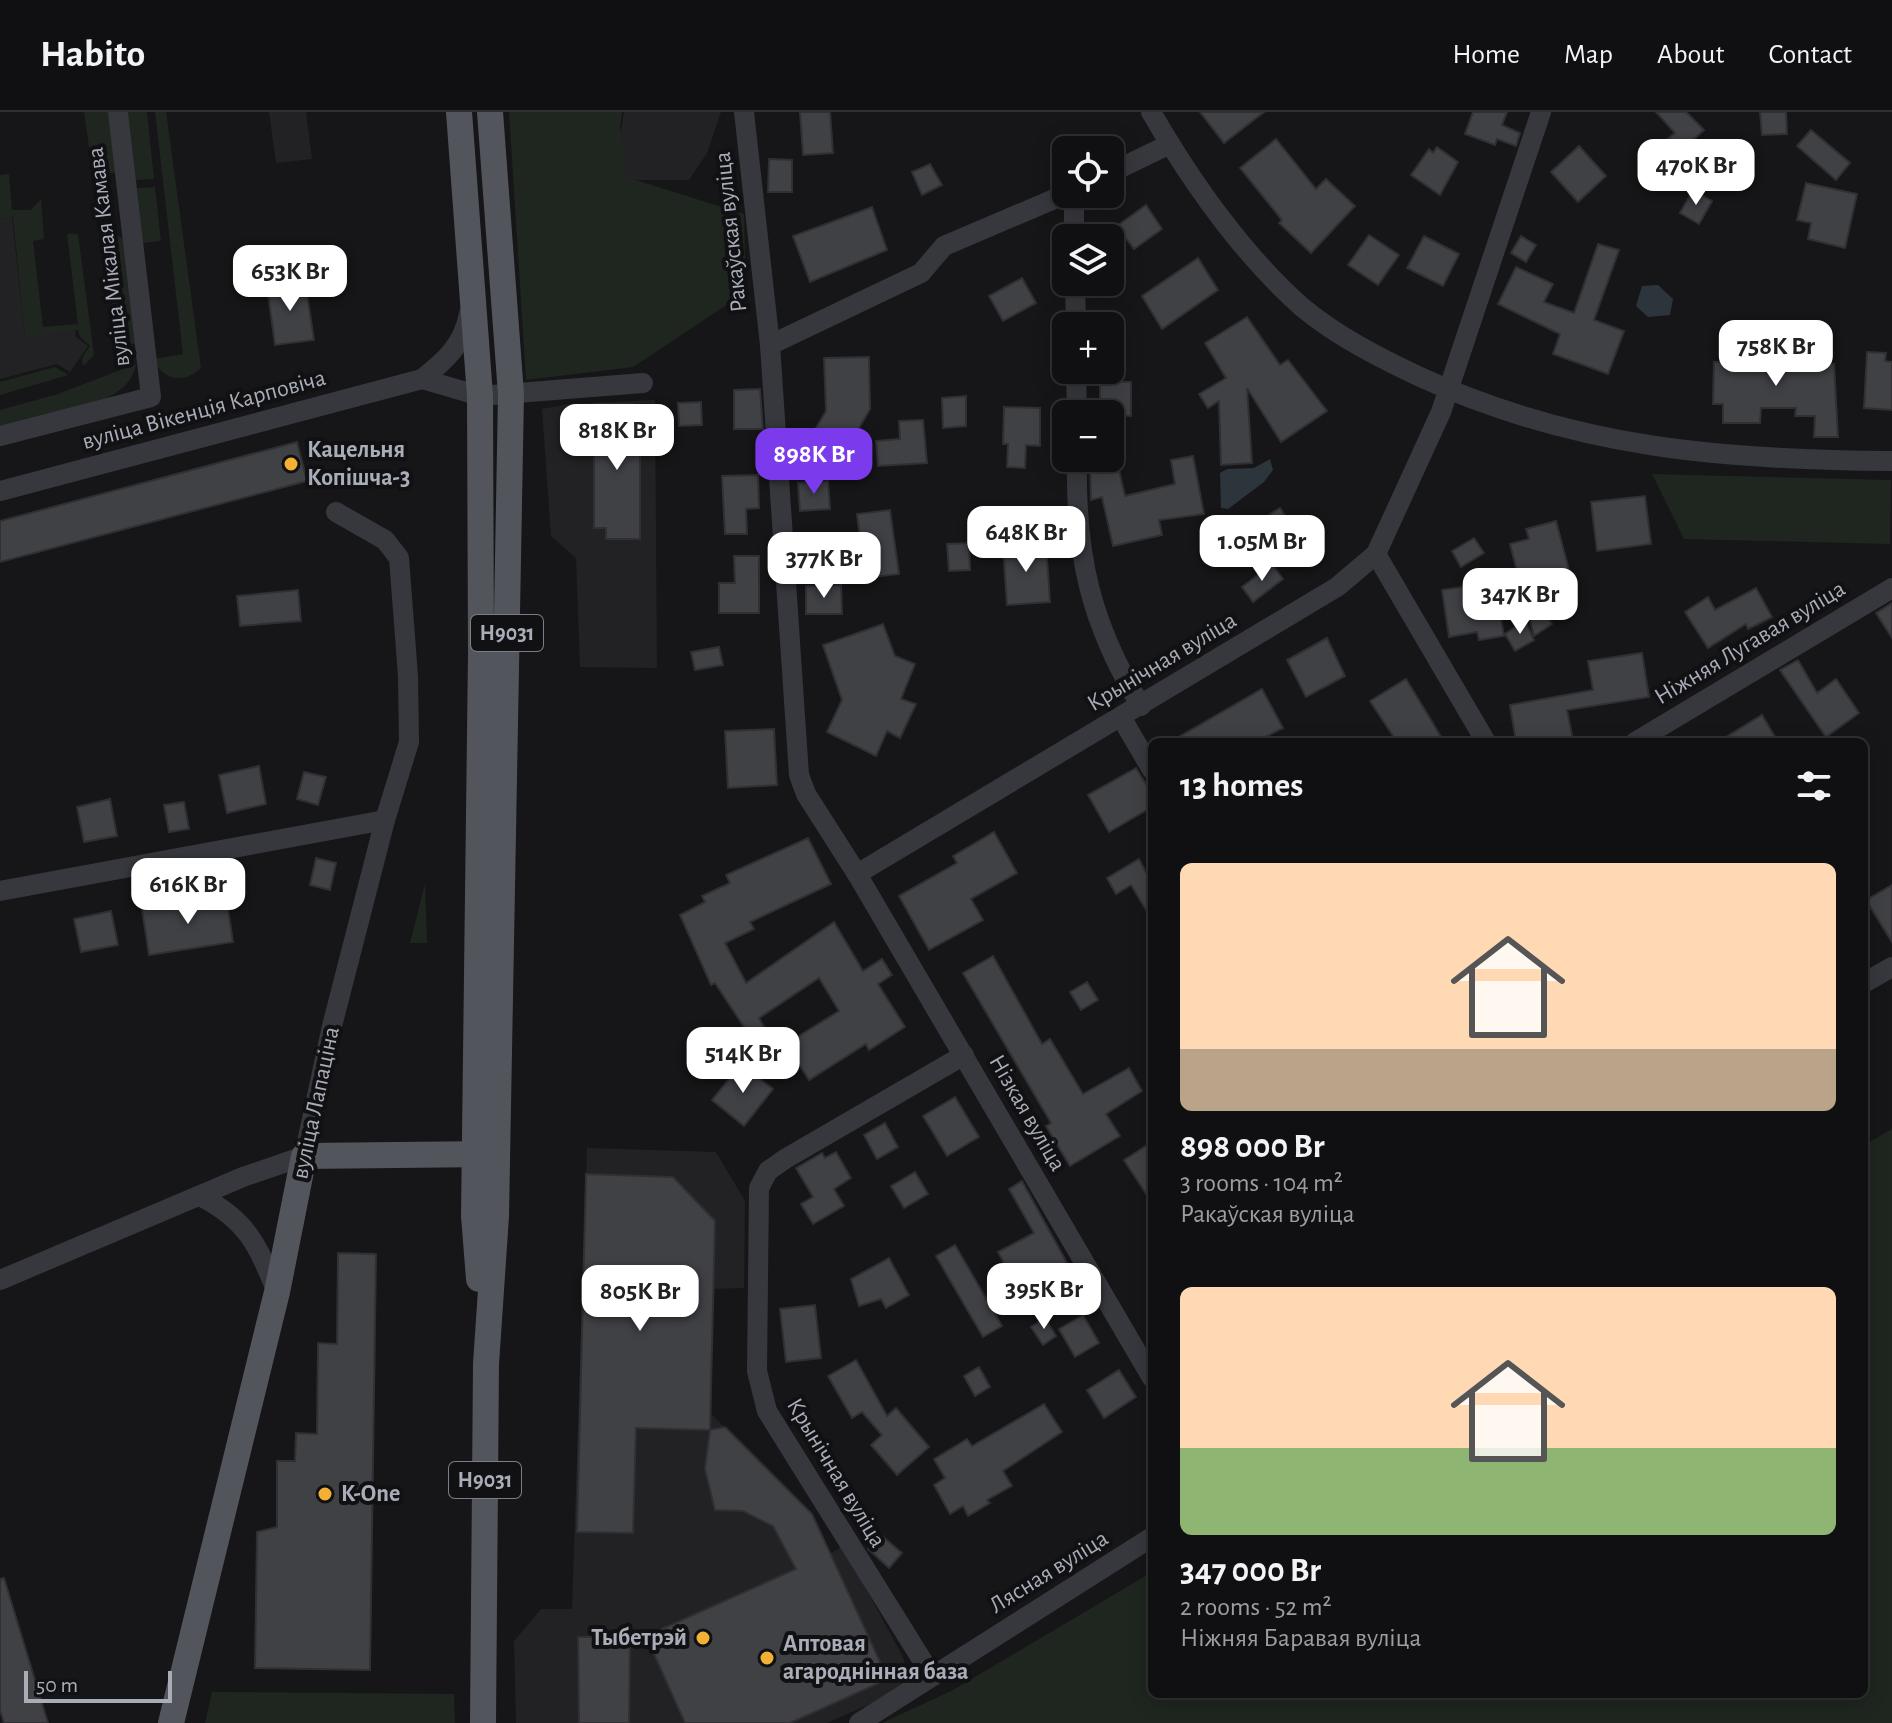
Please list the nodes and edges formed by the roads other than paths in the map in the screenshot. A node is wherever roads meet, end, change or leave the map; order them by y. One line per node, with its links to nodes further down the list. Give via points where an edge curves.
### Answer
1 (118, 112): 18 (street, вуліца Мікалая Камава, via 151,397)
2 (459, 112): 11 (main road, Н9031)
3 (490, 112): 10 (main road, Н9031)
4 (744, 112): 12 (street, Ракаўская вуліца)
5 (1151, 112): 7 (street)
6 (1541, 112): 15 (street, Крынічная вуліца)
7 (1170, 144): 8 (street); 15 (street, via 1232,233 1305,308 1340,334)
8 (1124, 166)
9 (1052, 200): 12 (street, via 944,246 921,273)
10 (503, 297): 11 (main road); 16 (main road, Н9031)
11 (472, 301): 13 (street, via 465,337); 17 (main road, Н9031)
12 (770, 345): 31 (street, Ракаўская вуліца, via 799,775)
13 (422, 379): 17 (street); 21 (street, вуліца Вікенція Карповіча)
14 (643, 383): 16 (street)
15 (1449, 390): 19 (street, via 1549,425 1675,450 1767,460); 23 (street, Крынічная вуліца)
16 (511, 394): 17 (street); 36 (main road, Н9031)
17 (480, 396): 36 (main road, Н9031)
18 (0, 436)
19 (1892, 461)
20 (1077, 472): 25 (street, via 1076,515 1089,595 1115,664)
21 (0, 491)
22 (336, 512): 30 (street, вуліца Лапаціна, via 385,540 399,558 409,742)
23 (1376, 554): 25 (street, Крынічная вуліца, via 1337,587); 27 (street)
24 (1892, 588): 28 (street, Ніжняя Лугавая вуліца)
25 (1141, 706): 26 (street, Крынічная вуліца)
26 (1121, 717): 29 (street); 31 (street, Крынічная вуліца)
27 (1484, 738)
28 (1642, 738)
29 (1148, 763)
30 (385, 820): 32 (street); 37 (street, вуліца Лапаціна)
31 (857, 874): 35 (street, Нізкая вуліца)
32 (0, 891)
33 (1892, 967): 34 (street)
34 (1868, 981)
35 (964, 1055): 41 (street, Нізкая вуліца); 43 (street, Крынічная вуліца, via 785,1159 768,1171 759,1188 757,1371 767,1411)
36 (485, 1154): 37 (main road); 45 (main road, Н9031, via 496,1216 486,1364)
37 (304, 1156): 38 (street); 40 (main road, вуліца Лапаціна)
38 (200, 1196): 39 (street); 40 (street, via 235,1215 252,1236)
39 (0, 1280)
40 (277, 1292): 44 (main road, вуліца Лапаціна)
41 (1148, 1371)
42 (1148, 1540): 43 (street, Лясная вуліца)
43 (932, 1676): 46 (street, Лясная вуліца)
44 (171, 1723)
45 (483, 1723)
46 (859, 1723)

